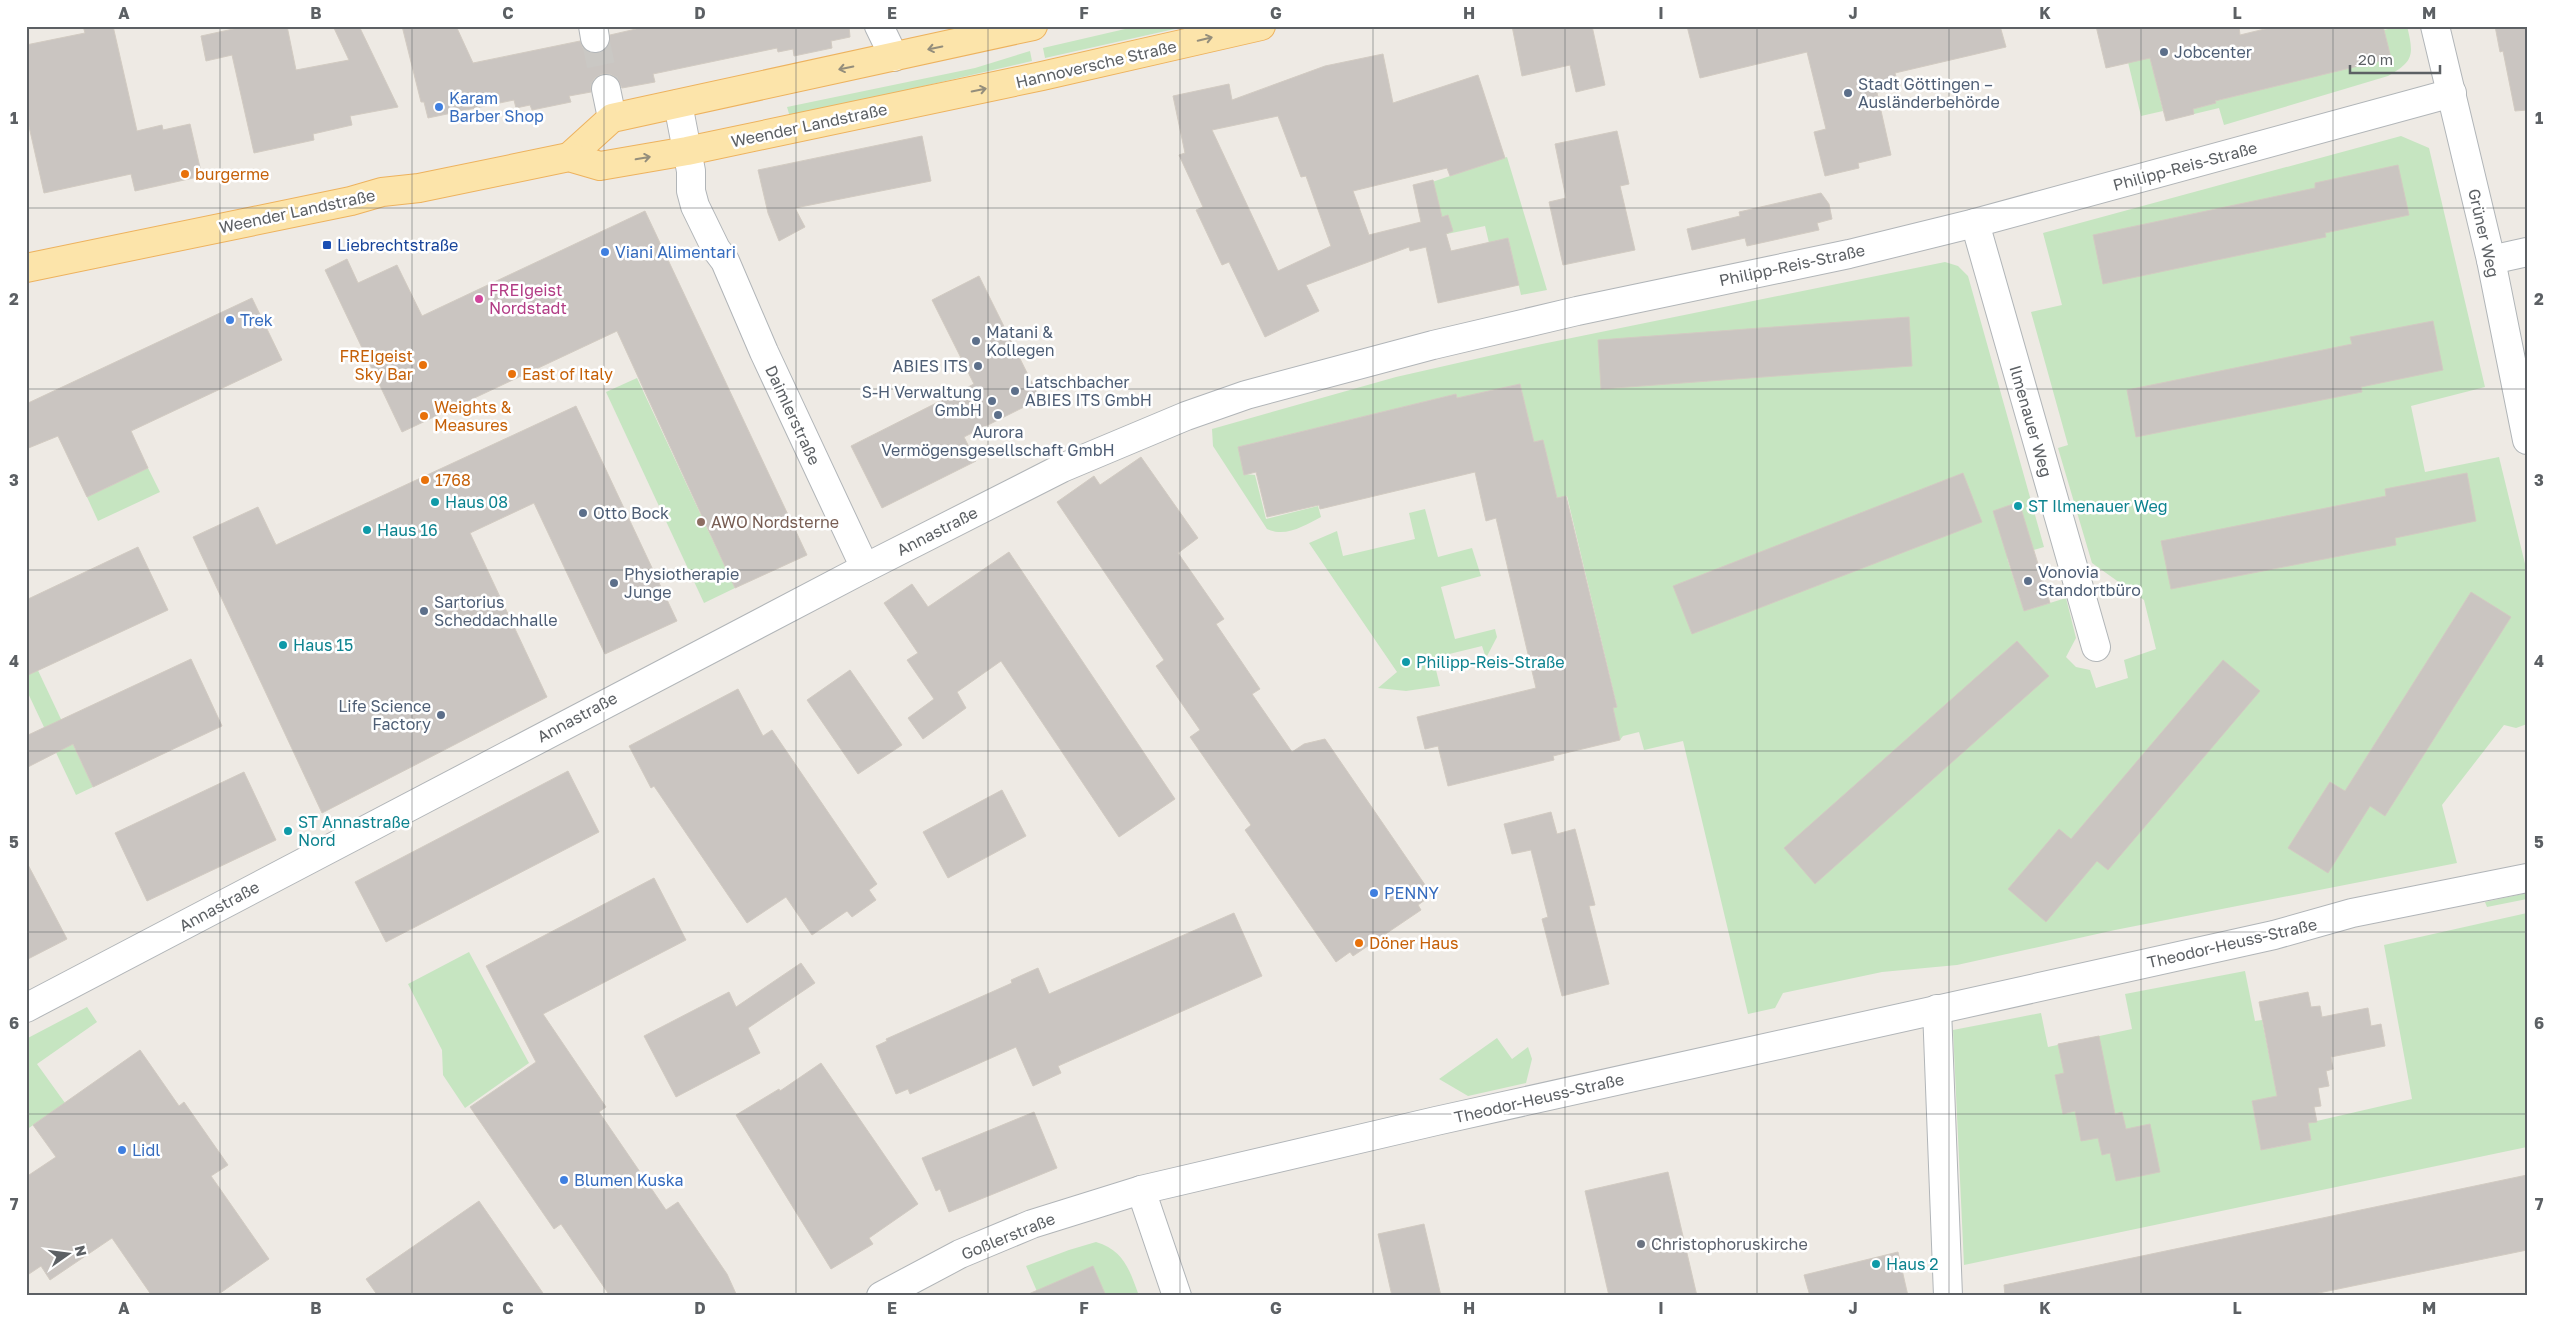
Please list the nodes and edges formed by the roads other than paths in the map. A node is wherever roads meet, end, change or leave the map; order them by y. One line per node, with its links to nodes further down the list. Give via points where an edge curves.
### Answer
1 (879, 26): 5 (street)
2 (1034, 26): 5 (main road, one-way to 5)
3 (1261, 26): 8 (main road, Hannoversche Straße, one-way to 3)
4 (2436, 26): 7 (street, Grüner Weg)
5 (894, 58): 9 (main road, one-way to 9)
6 (606, 89): 10 (street)
7 (2452, 93): 13 (street, Philipp-Reis-Straße); 15 (street, Grüner Weg)
8 (931, 100): 12 (main road, Weender Landstraße)
9 (678, 104): 10 (main road); 12 (street)
10 (612, 118): 11 (main road)
11 (569, 157): 12 (main road, Weender Landstraße, one-way to 12, via 600,166); 16 (main road, Weender Landstraße, via 419,188 382,192 352,201)
12 (689, 161): 19 (street, Daimlerstraße, via 695,206 725,261)
13 (1975, 223): 17 (street, Philipp-Reis-Straße, via 1399,354 1246,396); 20 (street, Ilmenauer Weg)
14 (2527, 252): 15 (street)
15 (2491, 260): 18 (street, Grüner Weg)
16 (26, 268)
17 (1134, 437): 19 (street, Annastraße, via 1055,472)
18 (2527, 440)
19 (865, 568): 22 (street, Annastraße)
20 (2096, 647)
21 (2527, 878): 23 (street, Theodor-Heuss-Straße, via 2352,913 2274,935)
22 (26, 1008)
23 (1938, 1009): 24 (street, Theodor-Heuss-Straße); 27 (street)
24 (1140, 1190): 25 (street, Goßlerstraße, via 1032,1224 960,1254); 26 (street)
25 (881, 1296)
26 (1177, 1296)
27 (1948, 1296)

